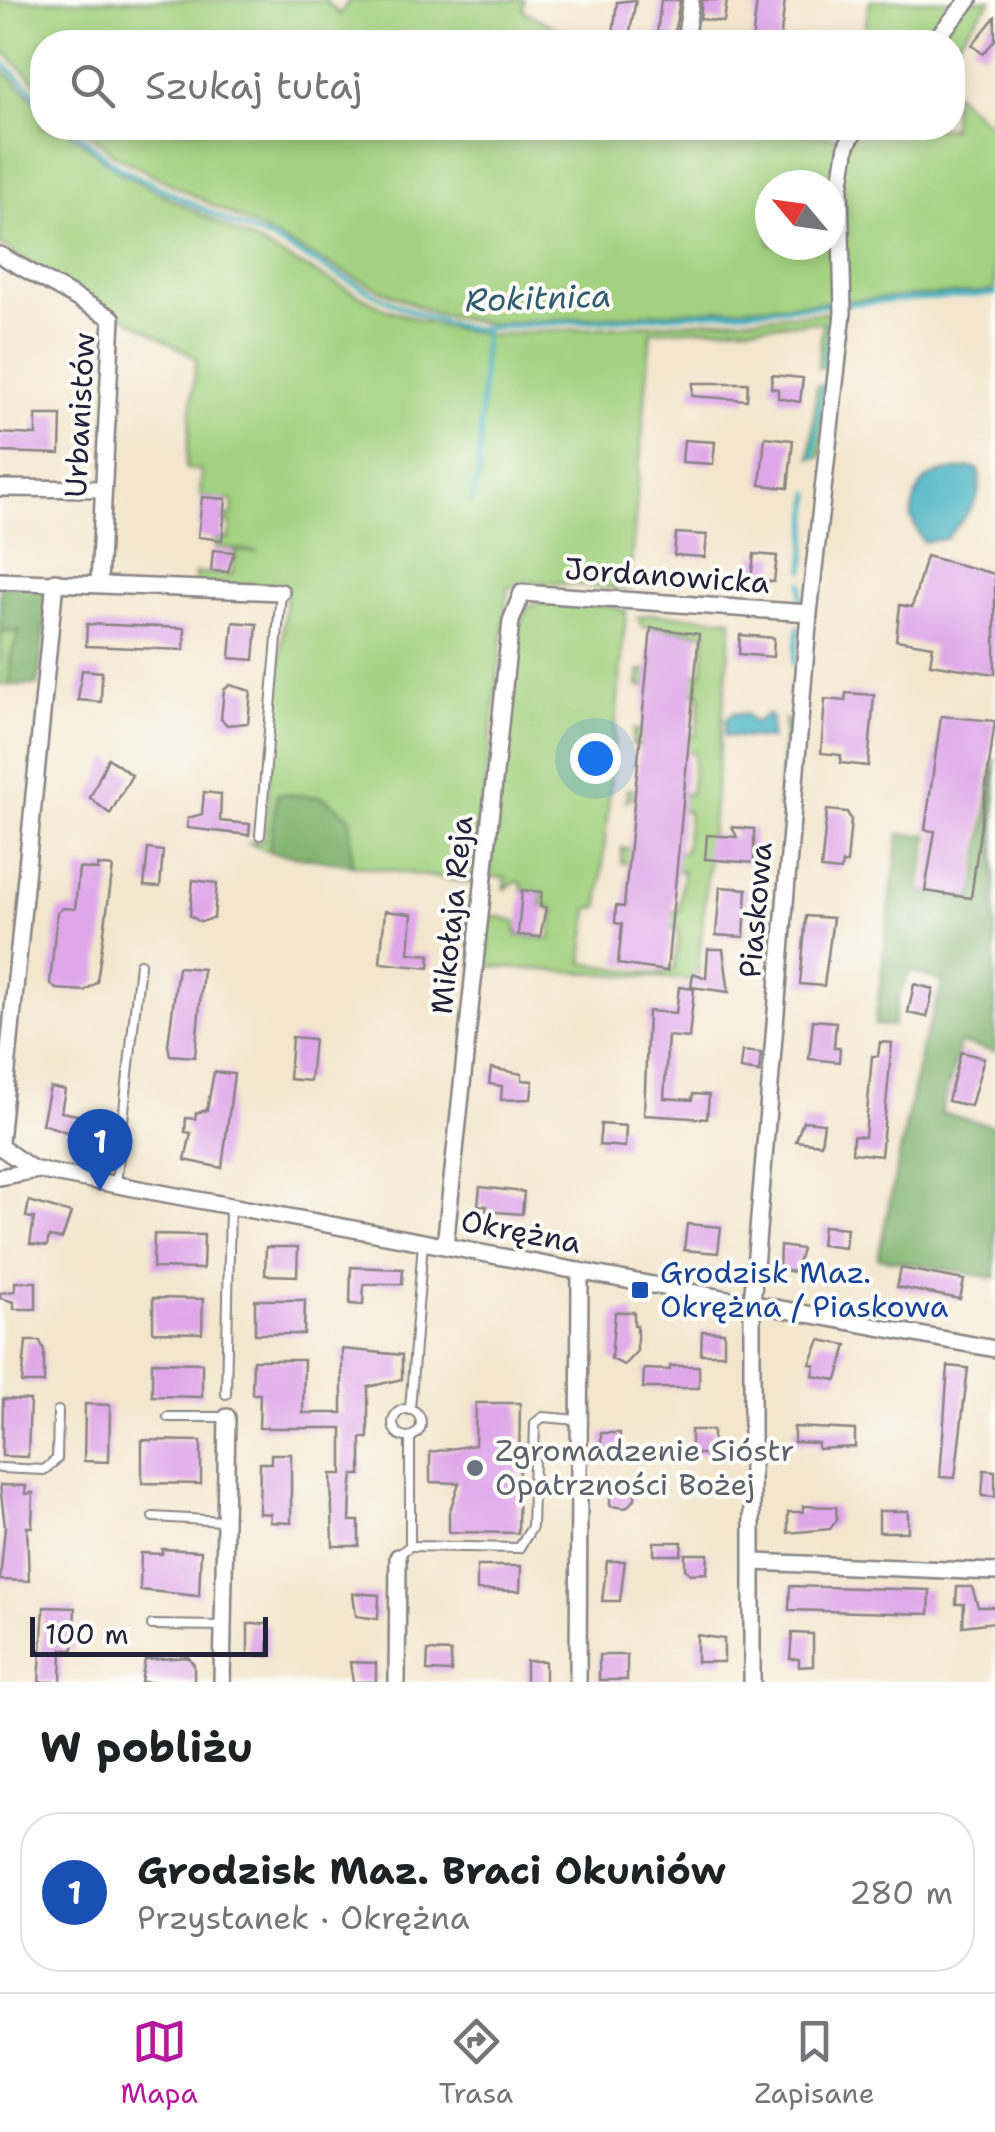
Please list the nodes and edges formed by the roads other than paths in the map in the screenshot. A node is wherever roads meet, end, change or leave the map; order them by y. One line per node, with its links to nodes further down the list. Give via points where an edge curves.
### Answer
1 (690, 0): 3 (street)
2 (969, 0): 4 (street)
3 (686, 30)
4 (943, 30)
5 (848, 140): 14 (street, Piaskowa, via 840,188 843,305)
6 (0, 255): 8 (street, Urbanistów, via 112,318)
7 (0, 488): 8 (street)
8 (103, 489): 11 (street, Urbanistów)
9 (55, 580): 10 (street); 11 (street); 17 (street)
10 (0, 581)
11 (99, 584): 12 (street)
12 (281, 592): 15 (lane)
13 (522, 593): 14 (street, Jordanowicka); 23 (street, Mikołaja Reja, via 510,621)
14 (809, 614): 25 (street, Piaskowa)
15 (260, 835)
16 (140, 964): 20 (lane)
17 (3, 1148): 18 (street, Okrężna); 19 (street, Okrężna)
18 (37, 1170): 19 (street, Okrężna); 20 (street, Okrężna)
19 (2, 1175)
20 (116, 1184): 21 (street, Okrężna)
21 (230, 1206): 22 (street, Okrężna); 27 (lane)
22 (424, 1242): 23 (street, Okrężna); 28 (lane)
23 (445, 1246): 24 (street, Okrężna)
24 (580, 1271): 25 (street, Okrężna); 32 (street)
25 (752, 1303): 26 (street, Okrężna); 38 (street, Piaskowa)
26 (995, 1348)
27 (226, 1394)
28 (410, 1410): 33 (lane, via 420,1423); 33 (lane, via 397,1414 393,1426)
29 (58, 1411): 34 (lane, via 57,1458 44,1470)
30 (168, 1416): 31 (lane)
31 (226, 1416): 36 (street)
32 (578, 1420): 37 (lane, via 535,1422 532,1527 519,1548); 44 (street)
33 (410, 1437): 37 (lane)
34 (0, 1468)
35 (153, 1517): 36 (lane)
36 (225, 1521): 41 (street)
37 (404, 1551): 43 (street)
38 (754, 1562): 39 (street); 45 (street, Piaskowa)
39 (995, 1572)
40 (152, 1624): 41 (lane)
41 (223, 1626): 42 (street)
42 (222, 1682)
43 (397, 1682)
44 (578, 1682)
45 (752, 1682)

